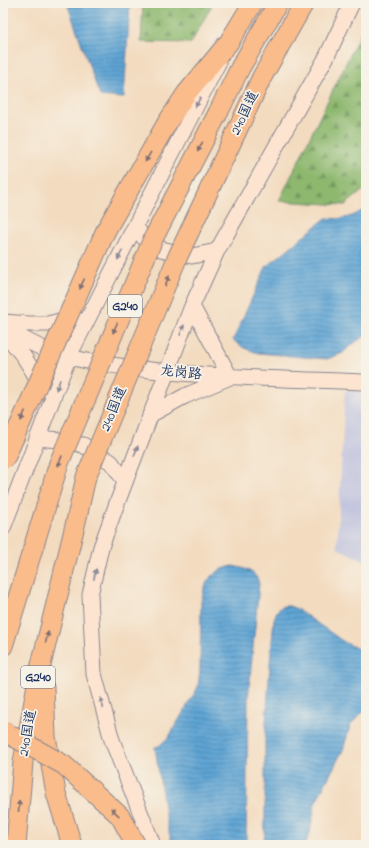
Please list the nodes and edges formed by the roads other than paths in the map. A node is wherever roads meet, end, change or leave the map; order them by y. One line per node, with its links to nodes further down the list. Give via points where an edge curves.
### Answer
1 (253, 3): 5 (highway)
2 (278, 3): 23 (highway, 240国道 / G240, one-way to 23, bridge, via 240,68 153,239 59,463)
3 (304, 3): 24 (highway, 240国道 / G240, one-way to 3, bridge, via 86,476 175,263 262,77)
4 (352, 3): 7 (main road, via 326,58)
5 (229, 42): 6 (main road, one-way to 6); 20 (highway, one-way to 20, bridge, via 186,94 167,123 106,230)
6 (135, 226): 7 (main road, via 144,238 161,249 192,256); 9 (main road, one-way to 9)
7 (217, 251): 8 (main road)
8 (192, 306): 14 (main road, one-way to 8); 15 (main road)
9 (93, 308): 10 (main road, via 80,315 48,324); 13 (main road)
10 (3, 322)
11 (3, 327): 13 (main road, 龙岗路, via 37,346)
12 (3, 331): 17 (main road, via 34,373)
13 (69, 356): 14 (main road, 龙岗路); 17 (main road, one-way to 17)
14 (167, 372): 15 (main road, 龙岗路); 18 (main road)
15 (230, 377): 16 (main road, 龙岗路); 18 (main road, via 185,396)
16 (366, 382)
17 (49, 409): 19 (main road)
18 (150, 415): 21 (main road, one-way to 18)
19 (37, 438): 21 (main road, via 83,445 111,462); 22 (main road)
20 (3, 460)
21 (125, 481): 29 (main road, one-way to 21, via 112,740 94,674 90,595 101,547)
22 (3, 528)
23 (3, 646)
24 (43, 656): 26 (highway, 240国道 / G240, one-way to 24, via 23,762); 27 (highway, via 46,737 56,793)
25 (3, 731): 28 (highway, one-way to 25, bridge, via 120,816 64,765)
26 (16, 845)
27 (72, 845)
28 (136, 845)
29 (152, 845)

